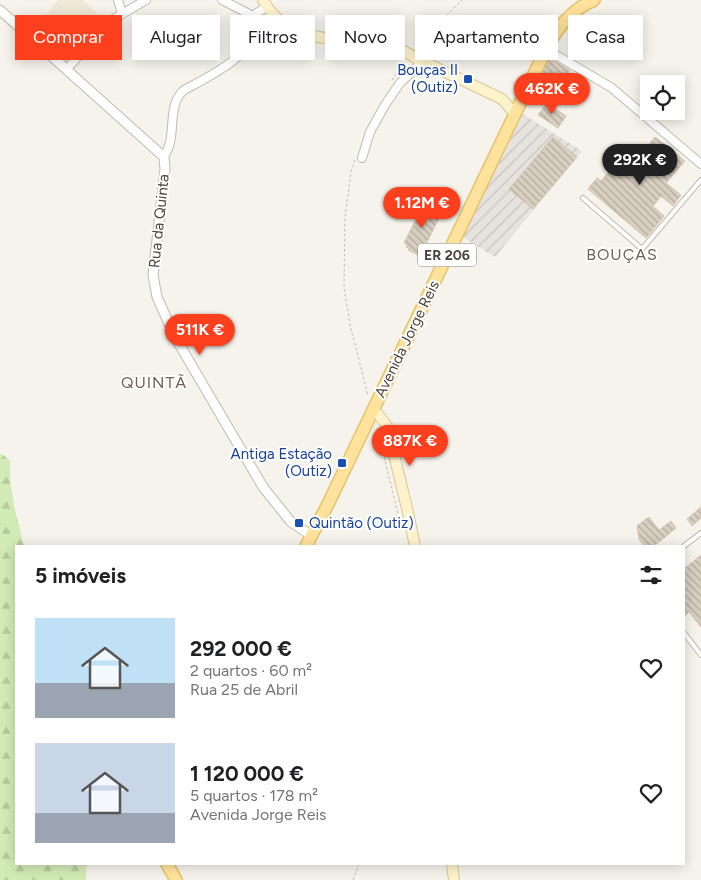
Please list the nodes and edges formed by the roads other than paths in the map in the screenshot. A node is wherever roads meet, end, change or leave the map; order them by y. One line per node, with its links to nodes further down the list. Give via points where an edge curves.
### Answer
1 (118, 0): 7 (street)
2 (146, 0): 7 (street)
3 (222, 0): 8 (street)
4 (594, 0): 10 (main road, Avenida Jorge Reis, via 576,10)
5 (265, 3): 9 (street); 12 (main road, via 276,18 304,34 379,43)
6 (0, 10): 16 (street)
7 (122, 14): 16 (street, via 107,23)
8 (251, 15)
9 (254, 15)
10 (558, 28)
11 (415, 54): 12 (street)
12 (412, 56): 18 (main road); 21 (street)
13 (558, 56): 22 (street, via 612,88)
14 (235, 60): 20 (street, via 178,96)
15 (541, 60): 17 (main road, Avenida Jorge Reis / ER 206)
16 (67, 69): 20 (street)
17 (522, 98): 18 (main road); 19 (main road, Avenida Jorge Reis / ER 206)
18 (502, 99): 19 (main road)
19 (515, 114): 25 (main road, Avenida Jorge Reis / ER 206)
20 (164, 157): 27 (street, Rua da Quinta, via 153,276 157,296 175,337 263,487 291,522)
21 (359, 157)
22 (700, 162)
23 (701, 180): 24 (lane, via 642,249)
24 (583, 198)
25 (372, 411): 27 (main road, Avenida Jorge Reis / ER 206); 29 (main road, via 387,426)
26 (701, 533): 30 (lane)
27 (312, 536): 28 (main road, Avenida Jorge Reis / ER 206)
28 (307, 545)
29 (415, 545)
30 (685, 545)
31 (685, 634): 32 (lane)
32 (701, 655)
33 (167, 865): 35 (main road)
34 (452, 865): 36 (main road)
35 (176, 880)
36 (454, 880)

